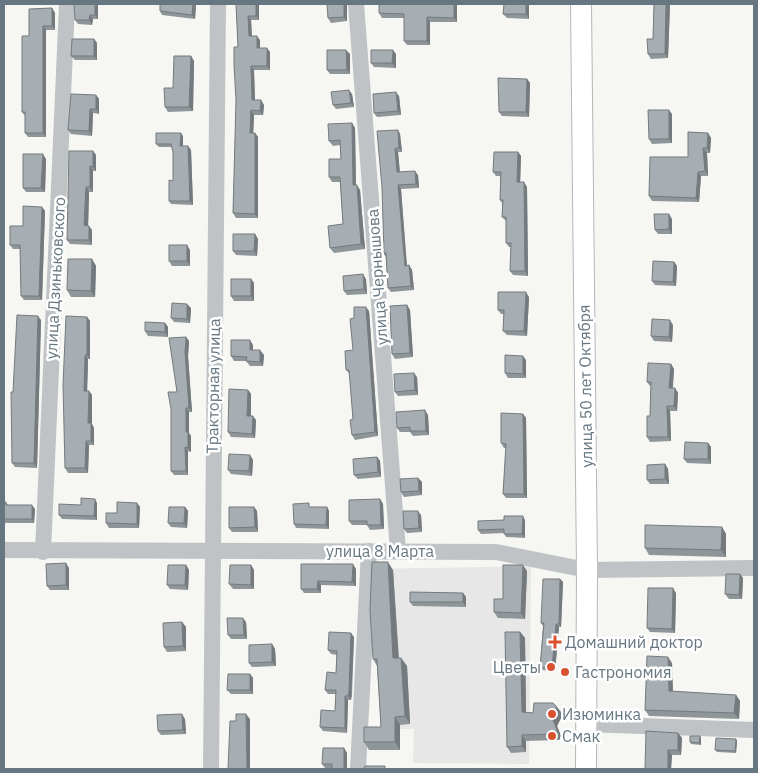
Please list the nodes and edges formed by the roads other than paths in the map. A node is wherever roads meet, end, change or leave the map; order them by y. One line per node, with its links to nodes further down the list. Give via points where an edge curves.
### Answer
1 (66, 4): 8 (street, улица Дзиньковского)
2 (218, 4): 9 (street, Тракторная улица)
3 (356, 4): 7 (street, улица Чернышова)
4 (581, 4): 11 (main road, улица 50 лет Октября)
5 (4, 550): 8 (street, улица 8 Марта)
6 (369, 551): 7 (street, улица 8 Марта); 9 (street, улица 8 Марта); 15 (street)
7 (398, 551): 11 (street, улица 8 Марта, via 496,552)
8 (42, 552): 9 (street, улица 8 Марта)
9 (211, 552): 14 (street, Тракторная улица)
10 (754, 568): 11 (street, улица 8 Марта)
11 (587, 570): 12 (main road, улица 50 лет Октября)
12 (586, 724): 13 (street); 16 (main road, улица 50 лет Октября)
13 (754, 730)
14 (210, 769)
15 (358, 769)
16 (586, 769)

